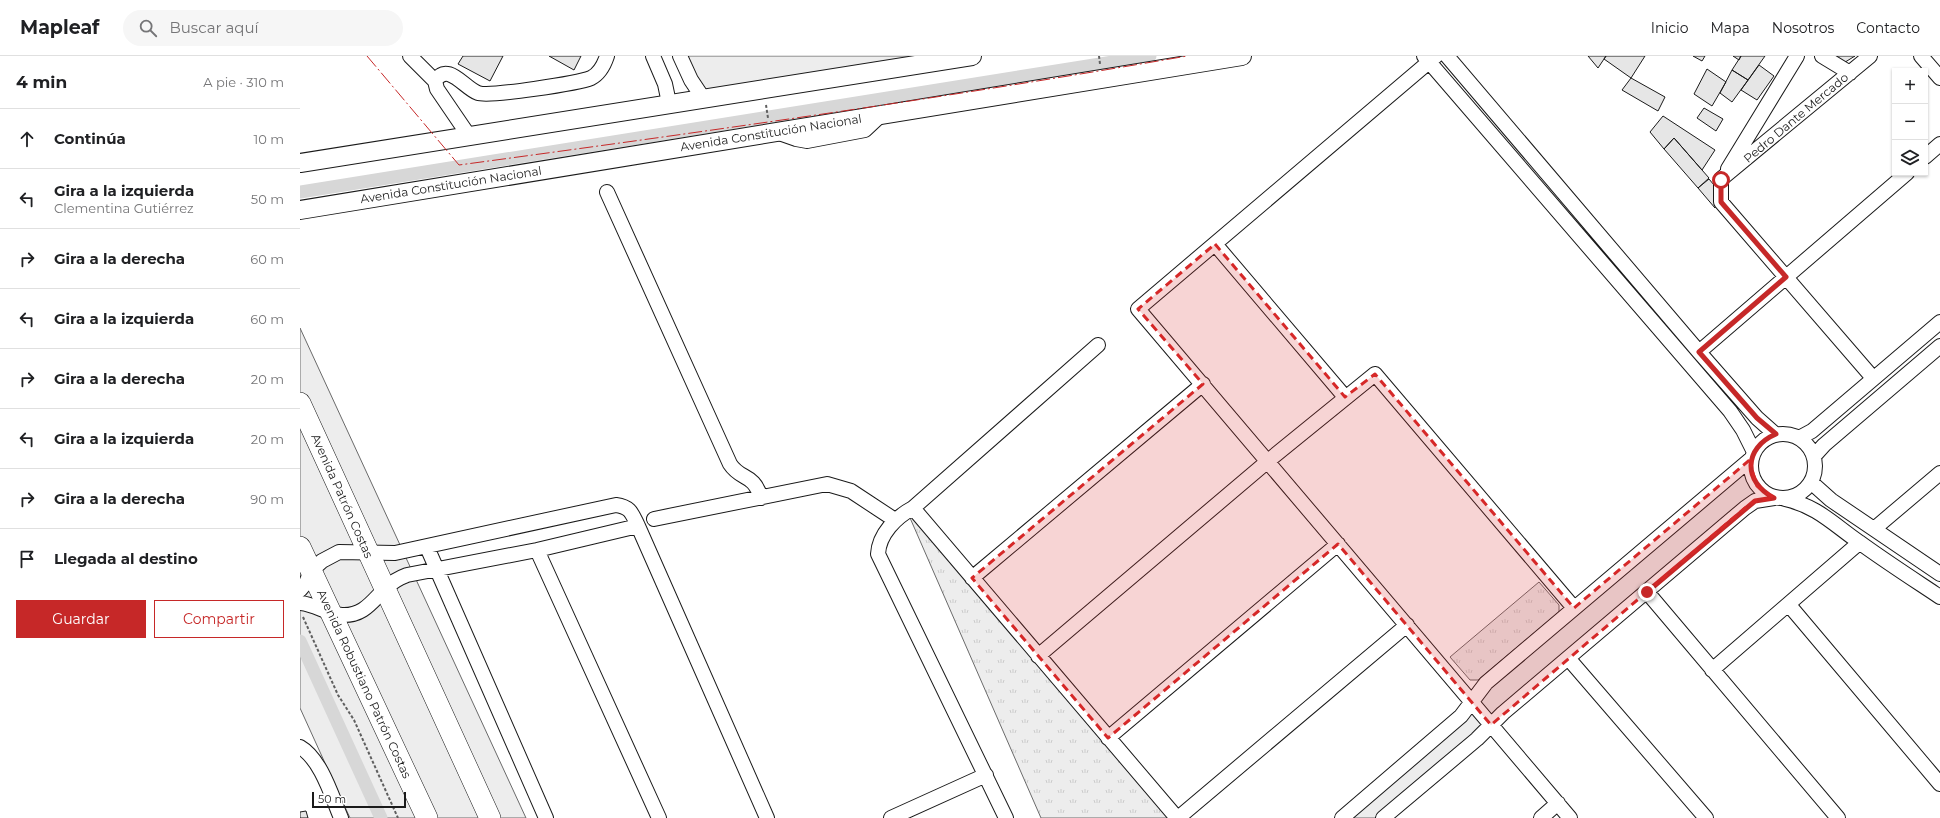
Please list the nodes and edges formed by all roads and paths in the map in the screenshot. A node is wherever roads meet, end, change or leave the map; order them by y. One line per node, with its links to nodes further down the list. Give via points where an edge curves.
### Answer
1 (410, 56): 15 (street)
2 (607, 56): 15 (street, via 601,69 590,79 510,92 478,93 452,74 444,73)
3 (653, 56): 18 (street, via 666,84)
4 (680, 56): 17 (street)
5 (972, 56): 16 (main road)
6 (1242, 56): 19 (main road, Avenida Constitución Nacional)
7 (1447, 56): 27 (street)
8 (1797, 56): 25 (street)
9 (1822, 56): 13 (street)
10 (1870, 56): 13 (street, Pedro Dante Mercado)
11 (1921, 56): 14 (street)
12 (1430, 58): 29 (street); 30 (street)
13 (1850, 73): 25 (street, Pedro Dante Mercado)
14 (1940, 78)
15 (435, 81): 20 (street, via 446,104)
16 (762, 89): 17 (main road); 19 (path)
17 (703, 98): 18 (main road)
18 (669, 103): 20 (main road)
19 (773, 132): 28 (main road, Avenida Constitución Nacional)
20 (469, 136): 23 (main road)
21 (1940, 144): 22 (street)
22 (1928, 154)
23 (300, 163)
24 (1904, 176): 31 (street)
25 (1721, 180): 31 (street, via 1721,202)
26 (607, 192): 47 (street, via 730,464 738,473 752,480)
27 (1577, 208): 29 (street); 35 (street)
28 (300, 210)
29 (1564, 219): 42 (street, via 1730,411 1743,430)
30 (1215, 244): 37 (street, via 1138,309); 38 (street)
31 (1786, 277): 35 (street); 36 (street)
32 (1940, 322): 36 (street)
33 (1098, 345): 49 (street)
34 (1940, 346): 43 (street)
35 (1699, 352): 40 (street, via 1757,418)
36 (1873, 378): 41 (street, via 1812,431)
37 (1203, 384): 44 (street); 63 (street)
38 (1345, 397): 44 (street); 70 (street, via 1375,374)
39 (300, 403): 59 (highway, Avenida Patrón Costas)
40 (1776, 434): 41 (street); 42 (street, via 1760,444)
41 (1799, 438): 43 (street, via 1805,442)
42 (1753, 455): 48 (street, via 1751,467 1757,486 1764,493); 70 (street)
43 (1814, 456): 46 (street, via 1816,465)
44 (1268, 461): 55 (street); 74 (street)
45 (1940, 473): 53 (street)
46 (1812, 482): 48 (street, via 1796,497); 53 (street, via 1831,500)
47 (761, 498): 50 (street); 51 (street, via 827,484 851,491)
48 (1780, 498): 54 (street, via 1812,508); 66 (street, via 1762,499 1750,505)
49 (913, 508): 51 (street); 63 (street)
50 (654, 519)
51 (896, 520): 81 (street, via 879,544 878,554)
52 (638, 526): 57 (street, via 629,508 616,505); 58 (street); 90 (street)
53 (1874, 529): 62 (street)
54 (1859, 543): 67 (street); 69 (street)
55 (1338, 544): 73 (street); 79 (street)
56 (300, 546): 61 (highway)
57 (427, 547): 59 (street, via 386,554); 60 (street)
58 (537, 550): 60 (street); 89 (street)
59 (368, 554): 61 (street, via 339,552 322,561); 64 (highway, Avenida Patrón Costas)
60 (436, 570): 64 (street, via 407,575); 88 (street)
61 (311, 571): 65 (street); 72 (highway, Avenida Robustiano Patrón Costas)
62 (1940, 574)
63 (972, 578): 74 (street)
64 (385, 589): 72 (street, via 372,603 357,613 341,615); 87 (highway)
65 (300, 590)
66 (1647, 592): 75 (street); 76 (street)
67 (1940, 597)
68 (300, 603): 72 (street)
69 (1789, 605): 76 (street); 82 (street)
70 (1574, 608): 77 (street, via 1486,683)
71 (300, 610): 85 (path)
72 (331, 612): 86 (highway, Avenida Robustiano Patrón Costas)
73 (1407, 625): 77 (street); 93 (street)
74 (1038, 656): 79 (street)
75 (1568, 658): 78 (street); 98 (street)
76 (1712, 670): 99 (street)
77 (1472, 701): 78 (street); 94 (street, via 1461,716)
78 (1491, 725): 83 (street); 95 (street)
79 (1108, 738): 93 (street)
80 (300, 747): 84 (street, via 315,761)
81 (986, 775): 91 (street); 92 (street)
82 (1940, 784)
83 (1558, 803): 96 (street); 97 (street)
84 (342, 818)
85 (398, 818)
86 (427, 818)
87 (490, 818)
88 (546, 818)
89 (659, 818)
90 (767, 818)
91 (891, 818)
92 (1006, 818)
93 (1178, 818)
94 (1342, 818)
95 (1383, 818)
96 (1541, 818)
97 (1570, 818)
98 (1706, 818)
99 (1838, 818)

